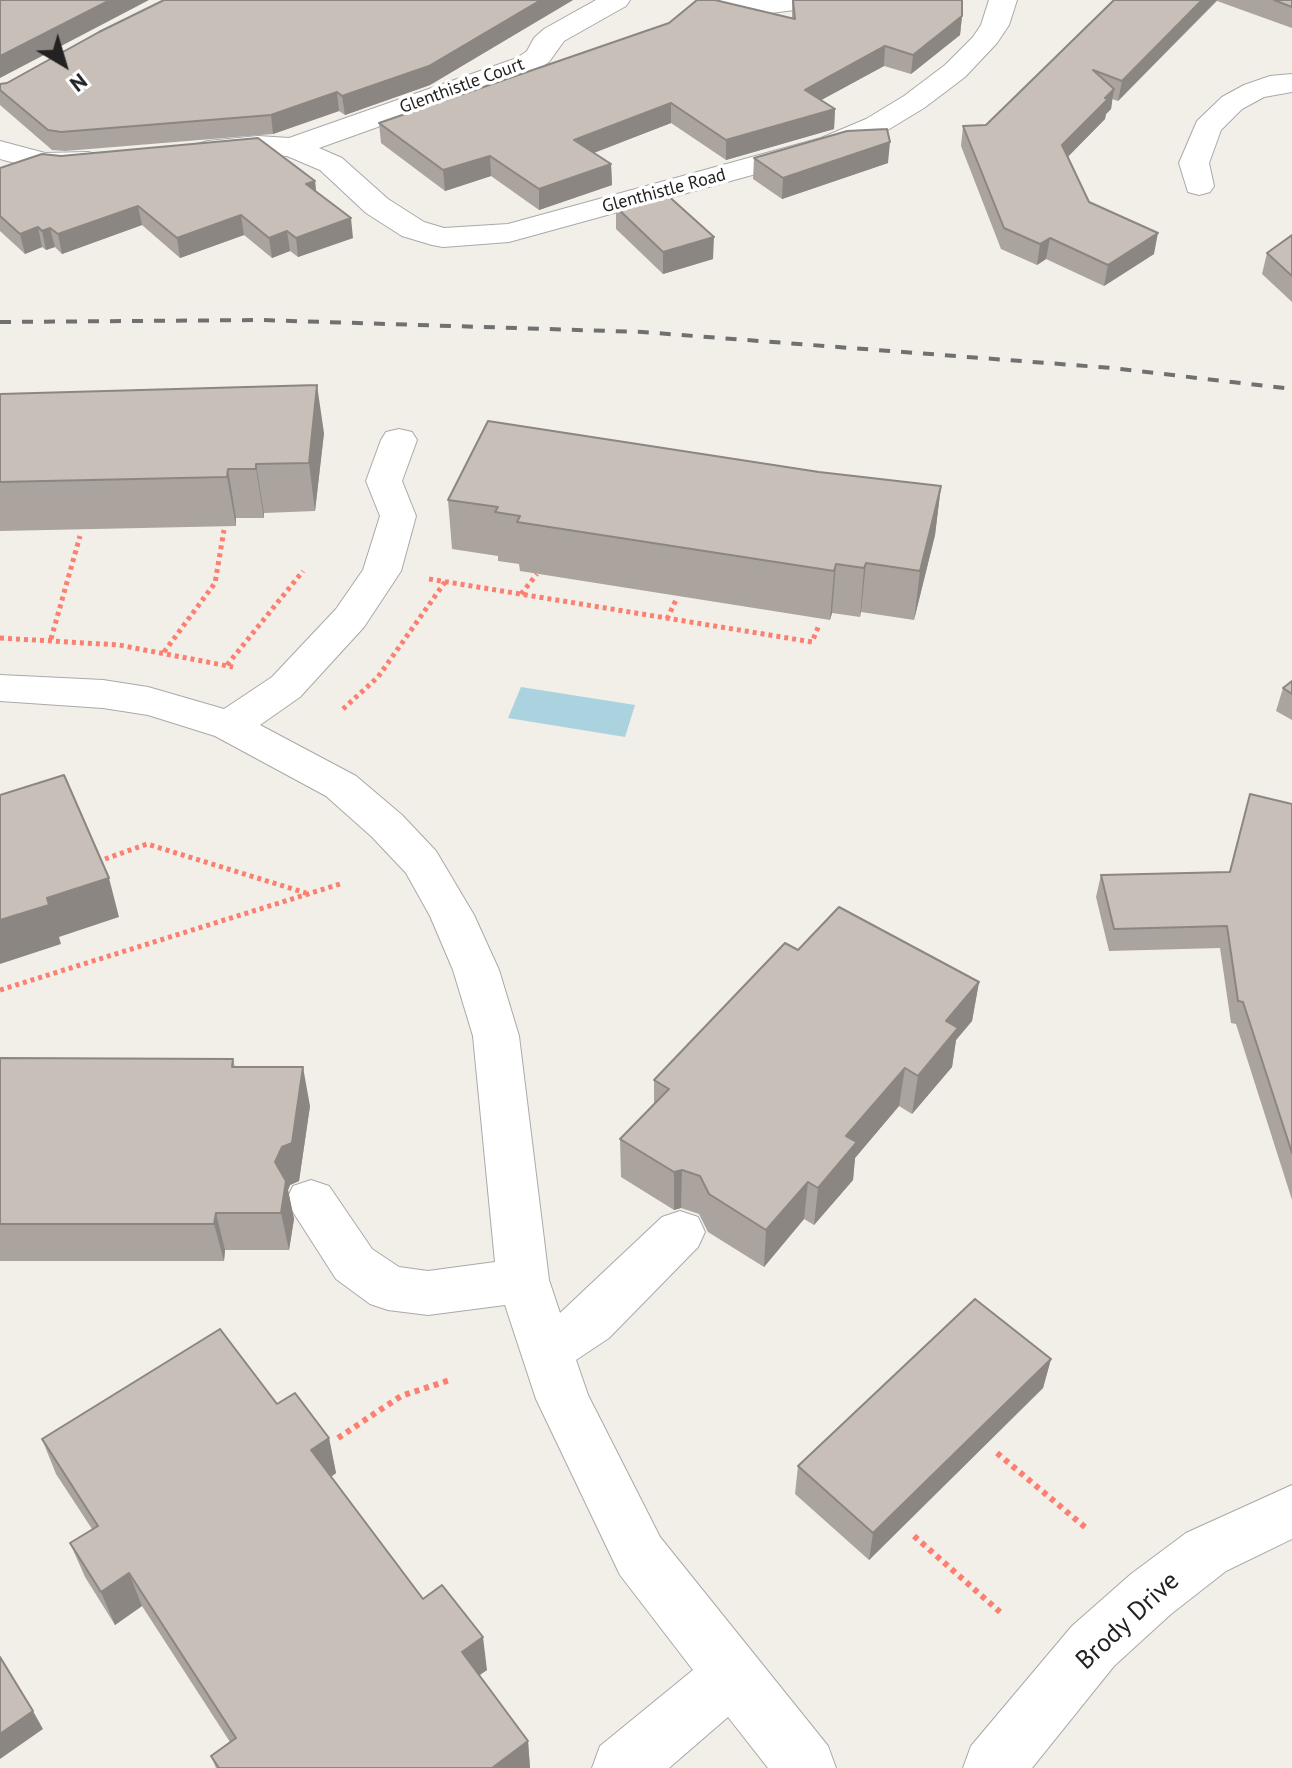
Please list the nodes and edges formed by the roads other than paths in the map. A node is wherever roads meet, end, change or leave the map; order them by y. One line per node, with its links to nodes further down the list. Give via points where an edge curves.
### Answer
1 (616, 0): 6 (street, Glenthistle Court, via 554,35 527,64)
2 (724, 0): 3 (street, via 754,7)
3 (791, 0)
4 (1003, 0): 6 (street, Glenthistle Road, via 983,43 955,71 876,125 832,144 509,233 443,238 413,229 377,206 331,164)
5 (1292, 83): 10 (street, via 1254,91 1207,127 1194,163)
6 (292, 147): 8 (street)
7 (0, 150): 9 (street, via 44,162)
8 (184, 152)
9 (110, 159)
10 (1199, 186)
11 (399, 440): 13 (street, via 384,481 398,516 382,571 350,618 286,687)
12 (0, 688): 13 (street, via 148,701)
13 (229, 726): 16 (street, via 341,786 421,862 452,915 496,1036)
14 (311, 1201): 16 (street, via 354,1264 388,1288 428,1293)
15 (680, 1232): 17 (street, via 590,1322)
16 (523, 1280): 17 (street)
17 (548, 1350): 19 (street, via 563,1399 640,1556)
18 (1292, 1511): 22 (street, Brody Drive, via 1206,1552 1151,1594 1093,1646)
19 (733, 1674): 20 (street); 21 (street)
20 (622, 1768)
21 (806, 1768)
22 (993, 1768)

